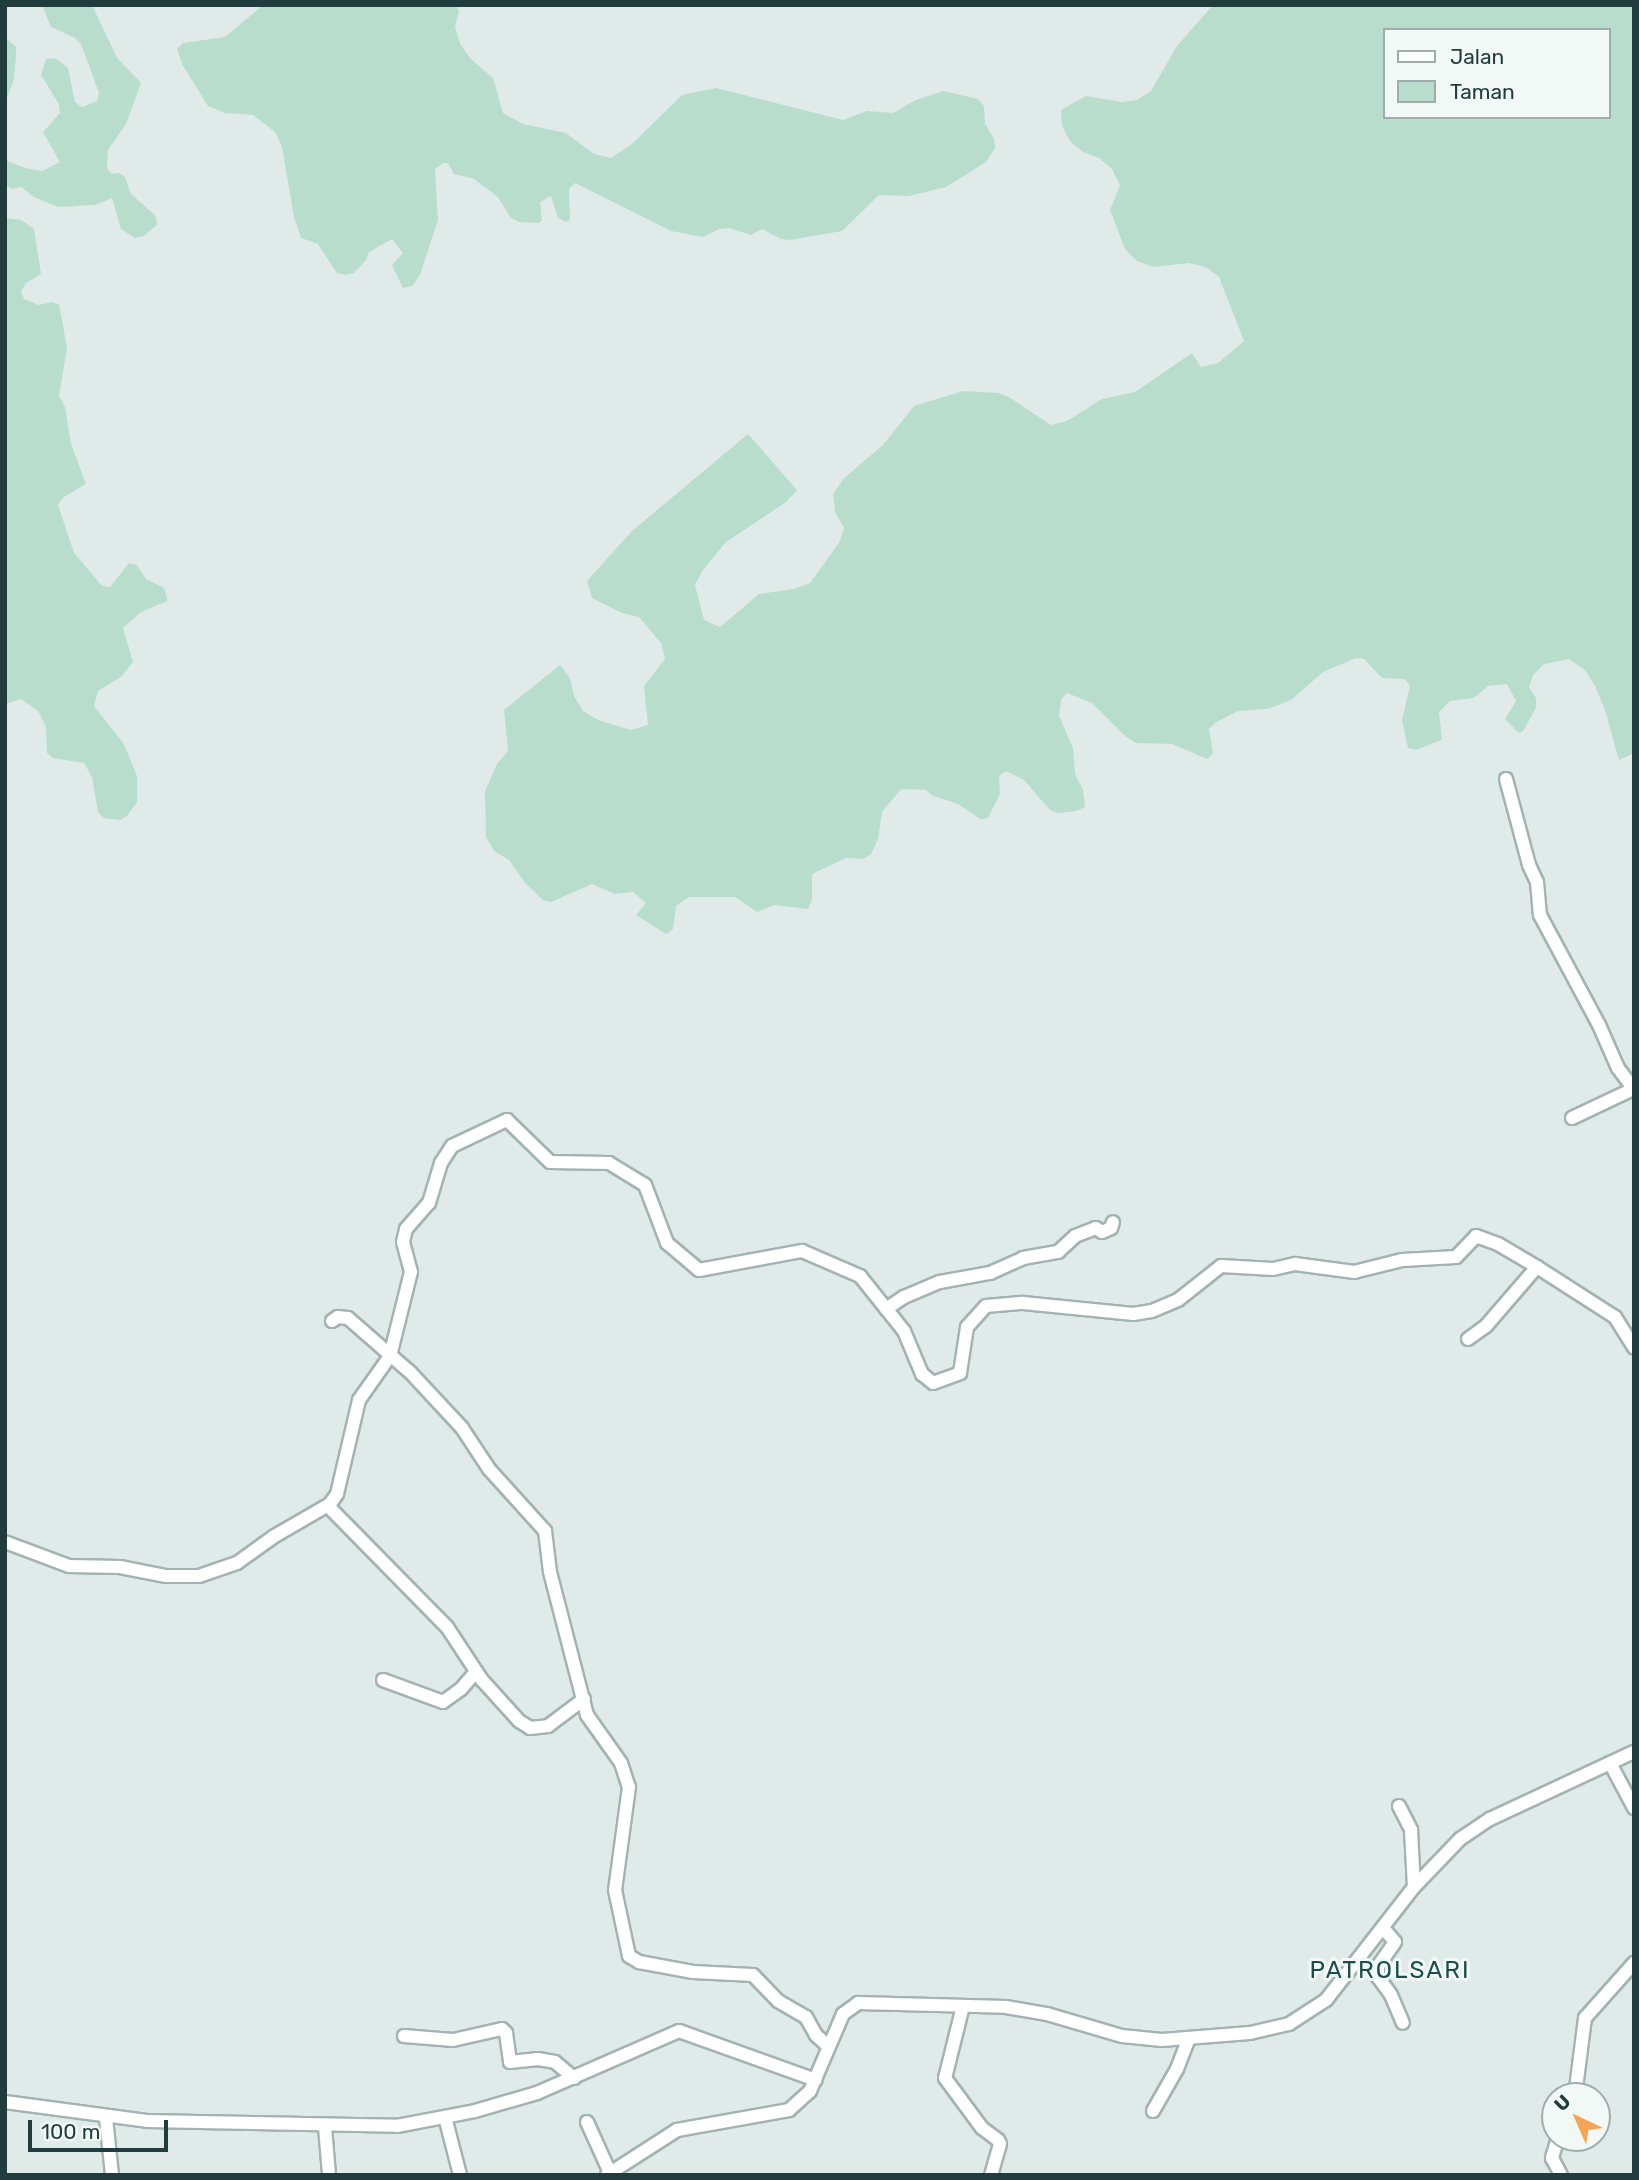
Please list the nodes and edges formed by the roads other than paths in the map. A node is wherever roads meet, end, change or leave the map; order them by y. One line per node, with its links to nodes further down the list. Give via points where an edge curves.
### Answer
1 (1506, 779): 2 (street, via 1537,882 1540,915 1618,1068)
2 (1634, 1089): 3 (street)
3 (1572, 1118)
4 (1113, 1222): 6 (street, via 1102,1232 1096,1228 1075,1236 1058,1252 1023,1258 990,1273 940,1282)
5 (1537, 1267): 6 (street, via 1476,1236 1456,1256 1402,1260 1354,1272 1295,1264 1273,1269 1221,1266 1178,1300 1133,1314 1023,1303 986,1306 967,1326 960,1373 935,1384 925,1378 904,1331); 8 (street, via 1486,1326); 9 (street, via 1615,1317)
6 (886, 1310): 10 (street, via 865,1280 810,1252 791,1251 699,1270 667,1243 645,1185 609,1163 550,1162 509,1120 452,1146 441,1163 429,1203 406,1229 403,1242 411,1278)
7 (332, 1321): 10 (street, via 348,1318)
8 (1468, 1339)
9 (1634, 1348)
10 (391, 1353): 11 (street, via 359,1400 337,1494); 15 (street, via 461,1428 489,1469 545,1531 550,1573)
11 (328, 1506): 12 (street, via 237,1563 200,1576 69,1566); 13 (street, via 447,1627)
12 (5, 1542)
13 (476, 1672): 14 (street, via 443,1702); 15 (street, via 530,1728 548,1726)
14 (383, 1680)
15 (584, 1699): 27 (street, via 587,1715 621,1763 629,1787 615,1890 628,1953 633,1959 693,1972 753,1975 778,2001 806,2017)
16 (1634, 1752): 17 (street)
17 (1610, 1763): 19 (street); 20 (street, via 1474,1829)
18 (1399, 1806): 20 (street, via 1411,1830)
19 (1634, 1808)
20 (1414, 1887): 21 (street)
21 (1383, 1928): 24 (street, via 1395,1942 1378,1966 1378,1977); 26 (street, via 1326,2000 1301,2018 1250,2033)
22 (1634, 1963): 30 (street, via 1585,2018)
23 (963, 2006): 26 (street, via 1006,2007 1132,2037); 27 (street, via 858,2003 843,2014); 42 (street, via 944,2078 1000,2144)
24 (1403, 2023)
25 (404, 2036): 28 (street, via 453,2040 502,2029 510,2062 555,2062)
26 (1188, 2041): 32 (street)
27 (828, 2046): 29 (street)
28 (574, 2078): 29 (street, via 678,2031); 33 (street, via 537,2093)
29 (816, 2080): 38 (street, via 789,2110 677,2130)
30 (1577, 2082)
31 (5, 2102): 34 (street)
32 (1153, 2111)
33 (445, 2117): 36 (street, via 397,2126); 41 (street)
34 (106, 2118): 36 (street); 39 (street)
35 (587, 2123): 38 (street)
36 (325, 2127): 40 (street)
37 (1554, 2152): 43 (street)
38 (609, 2174)
39 (111, 2175)
40 (329, 2175)
41 (460, 2175)
42 (991, 2175)
43 (1560, 2175)

